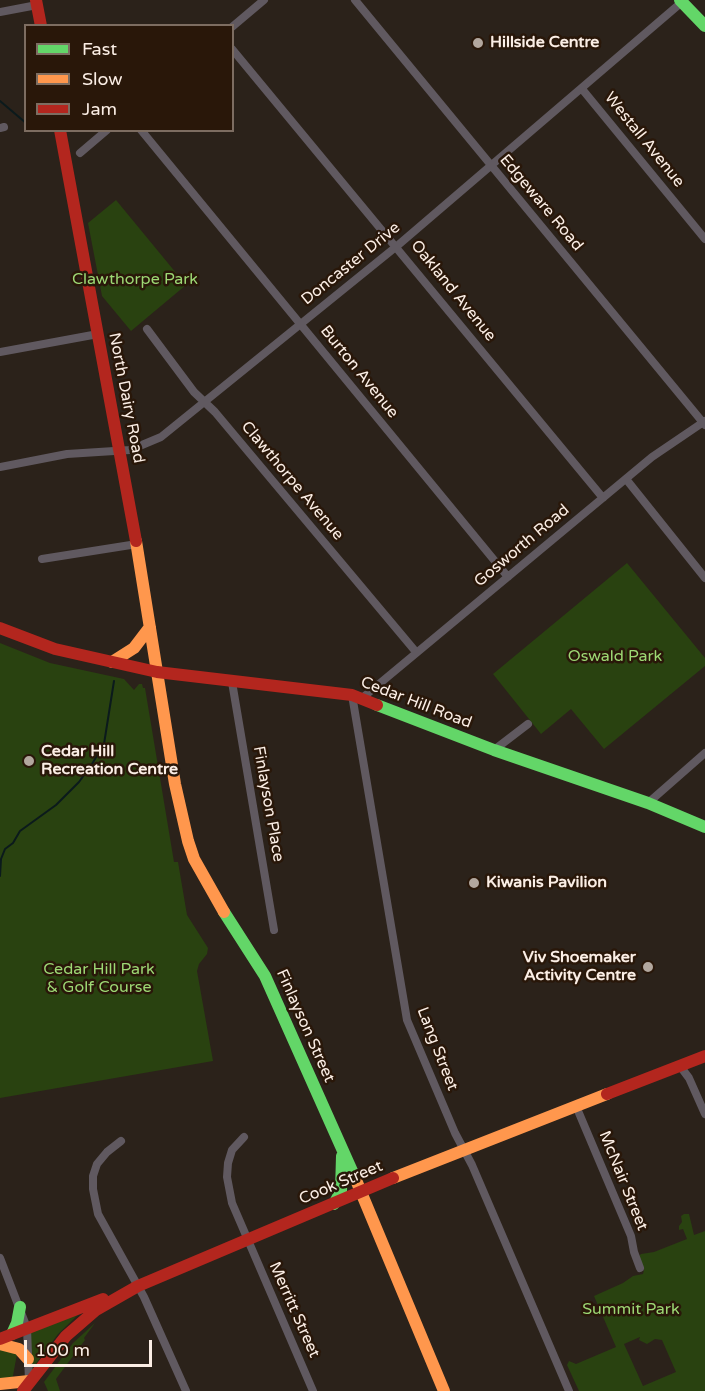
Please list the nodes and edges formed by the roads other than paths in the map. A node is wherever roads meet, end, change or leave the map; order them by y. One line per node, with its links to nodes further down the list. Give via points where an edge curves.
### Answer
1 (264, 0): 7 (street)
2 (355, 0): 15 (street, Edgeware Road)
3 (681, 1): 8 (street); 10 (street, Doncaster Drive)
4 (37, 3): 5 (street); 6 (street)
5 (0, 12)
6 (41, 24)
7 (234, 25)
8 (705, 26)
9 (234, 51): 17 (street, Oakland Avenue)
10 (582, 88): 15 (street, Doncaster Drive); 16 (street, Westall Avenue)
11 (60, 132): 20 (street, North Dairy Road)
12 (105, 132): 14 (street)
13 (143, 132): 18 (street, Burton Avenue)
14 (80, 153)
15 (491, 166): 17 (street, Doncaster Drive); 23 (street, Edgeware Road)
16 (705, 239)
17 (397, 246): 18 (street, Doncaster Drive); 27 (street, Oakland Avenue)
18 (300, 324): 22 (street, Doncaster Drive); 30 (street, Burton Avenue)
19 (147, 329): 22 (street, Clawthorpe Avenue)
20 (98, 333): 21 (street); 24 (street, North Dairy Road)
21 (0, 352)
22 (204, 402): 24 (street, Doncaster Drive, via 154,441); 34 (street, Clawthorpe Avenue)
23 (704, 423): 26 (street, Gosworth Road)
24 (120, 451): 25 (street, Doncaster Drive, via 67,454); 28 (street, North Dairy Road)
25 (0, 467)
26 (626, 479): 27 (street, Gosworth Road); 31 (street)
27 (603, 498): 30 (street, Gosworth Road)
28 (137, 544): 29 (street); 32 (street, North Dairy Road)
29 (42, 559)
30 (508, 577): 34 (street, Gosworth Road)
31 (705, 578)
32 (150, 627): 35 (street, via 134,648); 36 (street, North Dairy Road)
33 (0, 628): 35 (street, Cedar Hill Road, via 55,649)
34 (416, 652): 38 (street, Gosworth Road)
35 (112, 662): 36 (street, Cedar Hill Road)
36 (157, 672): 37 (street, Cedar Hill Road); 52 (street, Finlayson Street, via 182,817 194,859 265,976)
37 (232, 682): 38 (street, Cedar Hill Road); 44 (street, Finlayson Place)
38 (357, 697): 40 (street, Cedar Hill Road); 51 (street, Lang Street, via 407,1020)
39 (528, 724): 40 (street)
40 (494, 750): 42 (street, Cedar Hill Road)
41 (705, 753): 42 (street)
42 (648, 803): 43 (street, Cedar Hill Road)
43 (705, 826)
44 (274, 930)
45 (705, 1056): 46 (street, Cook Street)
46 (680, 1066): 47 (street, Cook Street); 48 (street)
47 (576, 1106): 51 (street, Cook Street); 57 (street, McNair Street, via 631,1236)
48 (705, 1114)
49 (244, 1137): 55 (street, Merritt Street, via 232,1150 226,1177 231,1203)
50 (121, 1141): 58 (street, via 97,1164 93,1189 98,1214)
51 (464, 1150): 53 (street, Cook Street); 70 (street, Lang Street)
52 (342, 1152): 53 (street, Finlayson Street); 54 (street, via 341,1191)
53 (361, 1192): 54 (street, Cook Street); 69 (street, Finlayson Street)
54 (334, 1204): 55 (street, Cook Street)
55 (247, 1241): 58 (street, Cook Street); 68 (street, Merritt Street)
56 (0, 1258): 59 (street)
57 (640, 1268)
58 (138, 1286): 60 (street); 65 (street, Cook Street, via 82,1321); 67 (street)
59 (20, 1307): 60 (street); 61 (street)
60 (27, 1328): 61 (street); 63 (street)
61 (12, 1334): 62 (street)
62 (0, 1341): 63 (street, via 19,1349)
63 (28, 1359): 65 (street)
64 (0, 1386): 65 (street); 66 (street)
65 (26, 1386)
66 (4, 1391)
67 (186, 1391)
68 (313, 1391)
69 (444, 1391)
70 (569, 1391)

